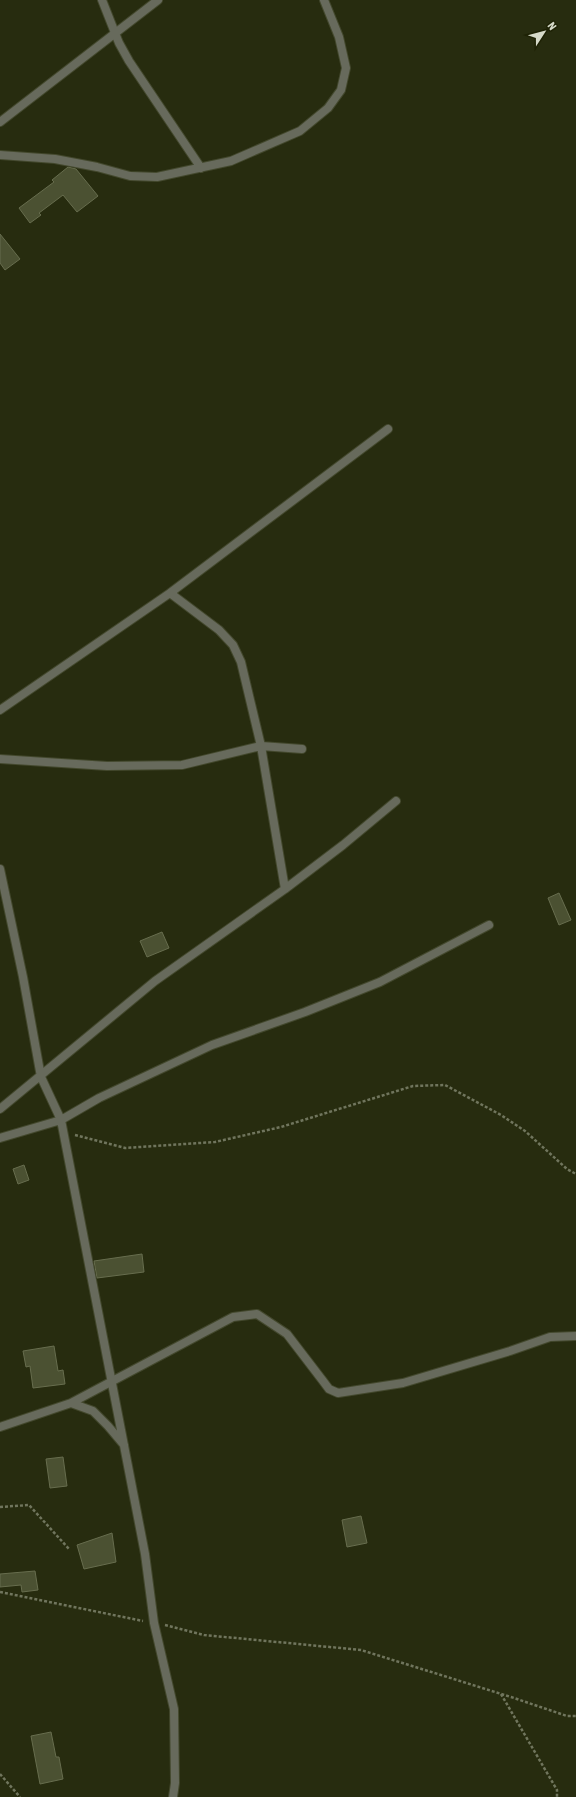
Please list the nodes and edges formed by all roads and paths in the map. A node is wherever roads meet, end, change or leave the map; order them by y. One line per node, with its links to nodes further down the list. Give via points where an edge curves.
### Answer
1 (102, 0): 4 (street)
2 (158, 0): 4 (street)
3 (324, 0): 7 (street, via 339,37 346,68 341,90 328,108 300,131 231,162)
4 (114, 33): 5 (street); 7 (street, via 144,85)
5 (0, 122)
6 (0, 155): 7 (street, via 56,159 130,176 157,177)
7 (201, 168)
8 (388, 429): 9 (street)
9 (170, 594): 10 (street); 11 (street, via 219,630 233,645 241,662)
10 (0, 710)
11 (261, 746): 12 (street); 13 (street, via 182,765 107,766); 16 (street)
12 (302, 749)
13 (0, 759)
14 (396, 801): 16 (street)
15 (0, 869): 18 (street)
16 (285, 889): 18 (street, via 155,982)
17 (489, 925): 20 (street, via 380,982 212,1045 99,1098)
18 (41, 1077): 19 (street); 20 (street)
19 (0, 1109)
20 (61, 1120): 21 (street); 22 (street)
21 (63, 1132): 23 (path, via 125,1148 215,1142 280,1127 413,1086 445,1085 501,1115 525,1132 566,1169); 25 (street)
22 (0, 1138)
23 (576, 1174)
24 (576, 1336): 25 (street, via 550,1337 403,1383 338,1393 323,1382 287,1334 257,1314 233,1317)
25 (111, 1382): 26 (street); 28 (street)
26 (71, 1403): 27 (street); 28 (street, via 92,1411)
27 (0, 1427)
28 (125, 1447): 32 (street, via 145,1554)
29 (0, 1507): 30 (path, via 29,1505)
30 (69, 1550)
31 (0, 1592): 32 (path)
32 (154, 1623): 33 (path, via 204,1635 361,1650); 37 (street, via 174,1709)
33 (501, 1694): 34 (path, via 567,1716); 38 (path, via 557,1790)
34 (576, 1716)
35 (0, 1774): 36 (path)
36 (20, 1797)
37 (173, 1797)
38 (557, 1797)

